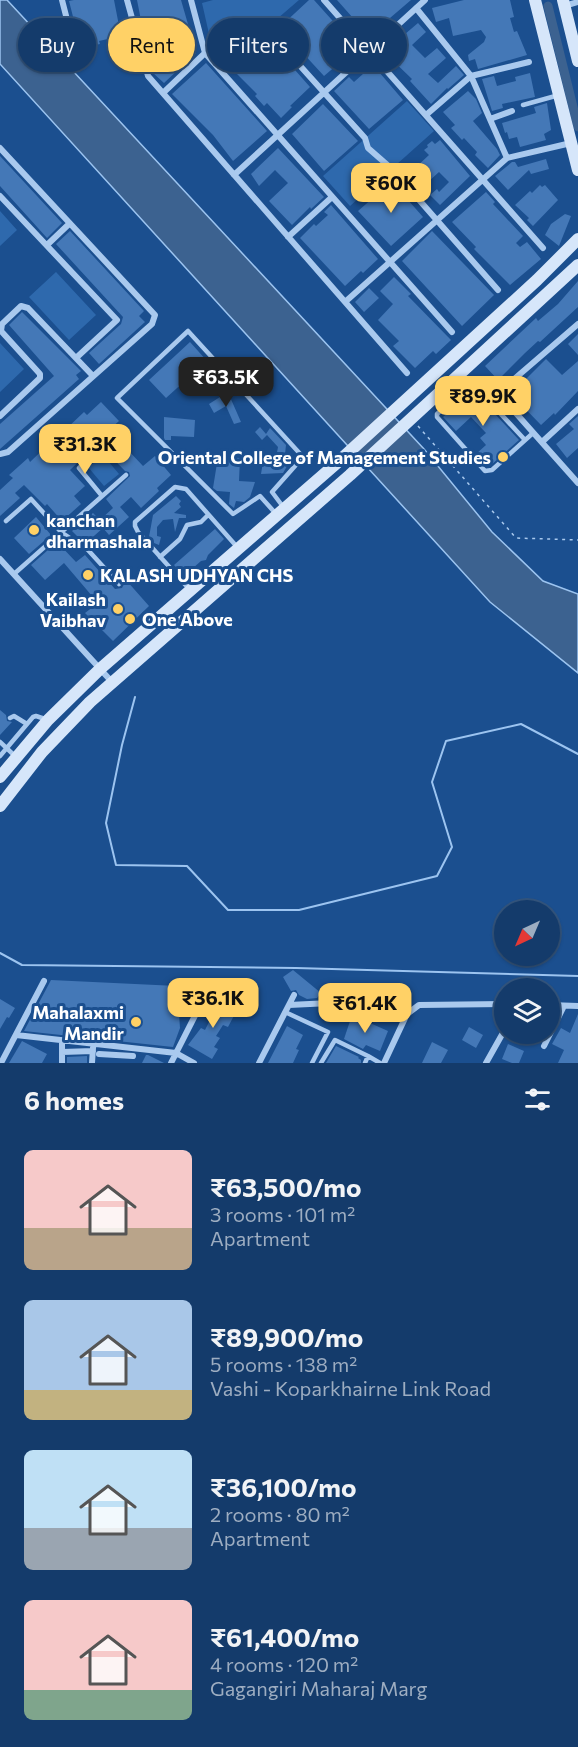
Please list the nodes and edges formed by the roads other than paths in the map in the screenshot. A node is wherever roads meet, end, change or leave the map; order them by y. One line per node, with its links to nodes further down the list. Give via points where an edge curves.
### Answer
1 (62, 0): 10 (street)
2 (127, 0): 20 (street, via 148,76)
3 (191, 0): 13 (street)
4 (324, 0): 11 (street)
5 (425, 0): 9 (street)
6 (535, 0): 22 (main road)
7 (578, 2): 8 (street)
8 (563, 3): 14 (main road)
9 (416, 8): 12 (street); 19 (street)
10 (67, 18)
11 (340, 18)
12 (405, 18)
13 (205, 53): 20 (street); 27 (street)
14 (578, 60)
15 (529, 62): 19 (street)
16 (305, 72): 21 (street)
17 (346, 72): 21 (street)
18 (388, 72): 25 (street)
19 (471, 76): 25 (street); 26 (street)
20 (163, 93): 32 (street)
21 (324, 93): 27 (street); 36 (street, via 365,138 368,148)
22 (559, 95): 23 (lane); 28 (main road)
23 (523, 105)
24 (512, 111): 26 (street)
25 (426, 115): 33 (street)
26 (490, 119): 30 (street)
27 (278, 135): 32 (street); 35 (street)
28 (571, 143): 30 (street); 31 (main road)
29 (0, 148): 37 (street)
30 (507, 158): 33 (street)
31 (578, 171)
32 (234, 175): 38 (street)
33 (482, 179): 36 (street); 41 (street)
34 (0, 196): 40 (street)
35 (332, 197): 38 (street); 42 (street)
36 (437, 220): 42 (street); 45 (street)
37 (69, 224): 40 (street); 52 (street, via 155,315 152,324)
38 (288, 237): 47 (street)
39 (578, 238): 63 (main road, via 537,280)
40 (47, 245): 50 (street, via 117,320)
41 (543, 248)
42 (390, 262): 47 (street); 49 (street)
43 (578, 265): 46 (main road)
44 (578, 275): 46 (main road)
45 (498, 290)
46 (548, 292): 74 (main road, via 357,468)
47 (345, 302): 51 (street)
48 (578, 324): 55 (street, via 498,393)
49 (452, 332)
50 (76, 358): 52 (street); 54 (street, via 28,308 18,307 2,324 1,331 40,378)
51 (407, 374)
52 (93, 376): 59 (street, via 8,452)
53 (578, 409): 57 (street)
54 (0, 416)
55 (533, 433): 56 (lane); 57 (street)
56 (525, 440): 56 (lane, via 492,470 485,471 437,414 471,384)
57 (542, 442): 61 (street)
58 (96, 452): 62 (lane, via 79,468)
59 (0, 454)
60 (126, 475): 62 (lane)
61 (578, 483)
62 (102, 496): 66 (lane)
63 (281, 512): 63 (lane, via 260,496 233,514 117,398 188,331 303,458 272,492); 67 (main road)
64 (208, 515): 67 (lane); 68 (lane, via 201,522 187,525 180,539); 68 (lane, via 186,489 175,487 135,522 138,532)
65 (6, 521): 66 (lane, via 31,499)
66 (61, 532): 70 (lane); 71 (lane, via 88,550)
67 (238, 548): 72 (main road)
68 (160, 557): 72 (lane)
69 (0, 559): 70 (street)
70 (14, 574): 73 (street)
71 (119, 584)
72 (190, 590): 73 (main road)
73 (100, 669): 74 (street); 76 (main road)
74 (112, 682): 82 (main road, via 42,752)
75 (10, 718): 77 (lane, via 14,716)
76 (48, 720): 77 (lane, via 34,717); 79 (main road)
77 (27, 724): 79 (lane)
78 (0, 742): 79 (lane)
79 (11, 753): 80 (lane); 81 (main road)
80 (0, 756)
81 (0, 777)
82 (0, 806)
83 (44, 981): 93 (street)
84 (207, 992): 99 (street)
85 (294, 995): 87 (street)
86 (494, 1004): 112 (street, via 419,1005 407,1014)
87 (289, 1005): 88 (street); 92 (street)
88 (375, 1005)
89 (560, 1006): 90 (street)
90 (564, 1006): 91 (street); 96 (street)
91 (578, 1006)
92 (285, 1012): 108 (street); 109 (lane, via 328,1032)
93 (16, 1035): 94 (street); 102 (street)
94 (62, 1041): 97 (street); 98 (street)
95 (497, 1044): 113 (street)
96 (544, 1046)
97 (96, 1049): 98 (street); 100 (street); 104 (street); 105 (street)
98 (62, 1052): 103 (street)
99 (176, 1053): 100 (street); 106 (street); 107 (street)
100 (133, 1056)
101 (368, 1056): 110 (lane, via 335,1040); 111 (lane); 112 (lane)
102 (1, 1063)
103 (62, 1063)
104 (92, 1063)
105 (99, 1063)
106 (171, 1063)
107 (195, 1063)
108 (259, 1063)
109 (312, 1063)
110 (321, 1063)
111 (365, 1063)
112 (382, 1063)
113 (486, 1063)

